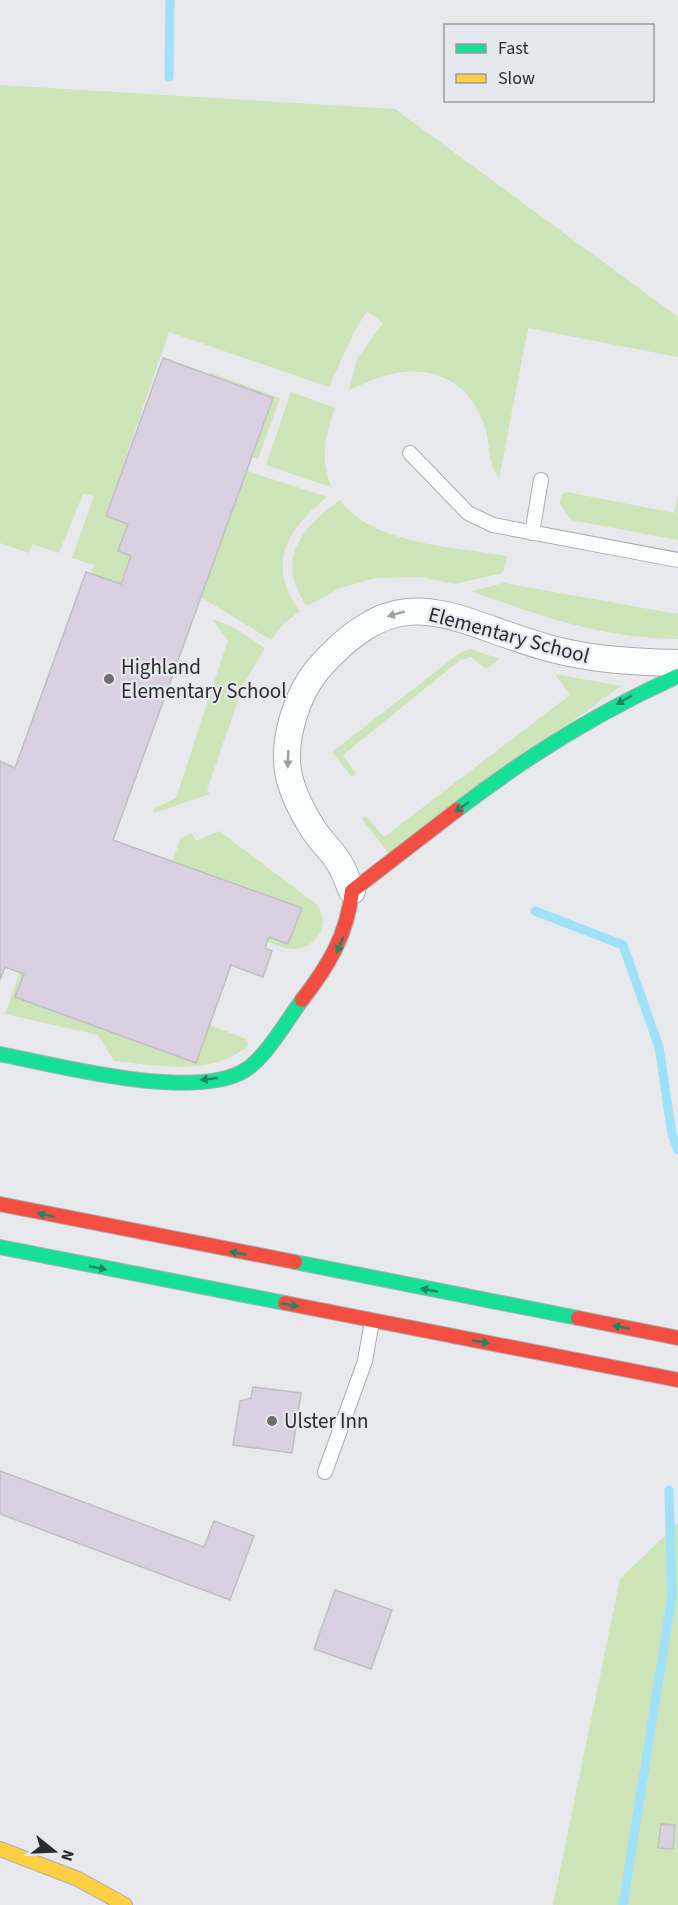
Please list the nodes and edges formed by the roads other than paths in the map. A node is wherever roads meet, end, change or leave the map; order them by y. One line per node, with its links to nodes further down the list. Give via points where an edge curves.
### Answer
1 (410, 453): 3 (lane, via 468,513 493,525)
2 (541, 480): 3 (lane)
3 (532, 533): 4 (lane)
4 (678, 560)
5 (678, 663): 7 (street, Elementary School, one-way to 7, via 602,661 420,610 398,611 368,625 336,649 310,678 290,726 288,771 297,796 314,830 337,858)
6 (678, 676): 7 (main road, one-way to 7, via 635,693 532,753)
7 (352, 891): 8 (main road, Elementary School, one-way to 8, via 350,919 334,960 259,1057 240,1072 215,1080 138,1078)
8 (0, 1054)
9 (0, 1204): 12 (main road, one-way to 9)
10 (0, 1247): 11 (main road, one-way to 11)
11 (372, 1321): 13 (main road, one-way to 13); 14 (lane, via 365,1361)
12 (678, 1338)
13 (678, 1380)
14 (325, 1472)
15 (0, 1849): 16 (main road, via 78,1879)
16 (125, 1905)

